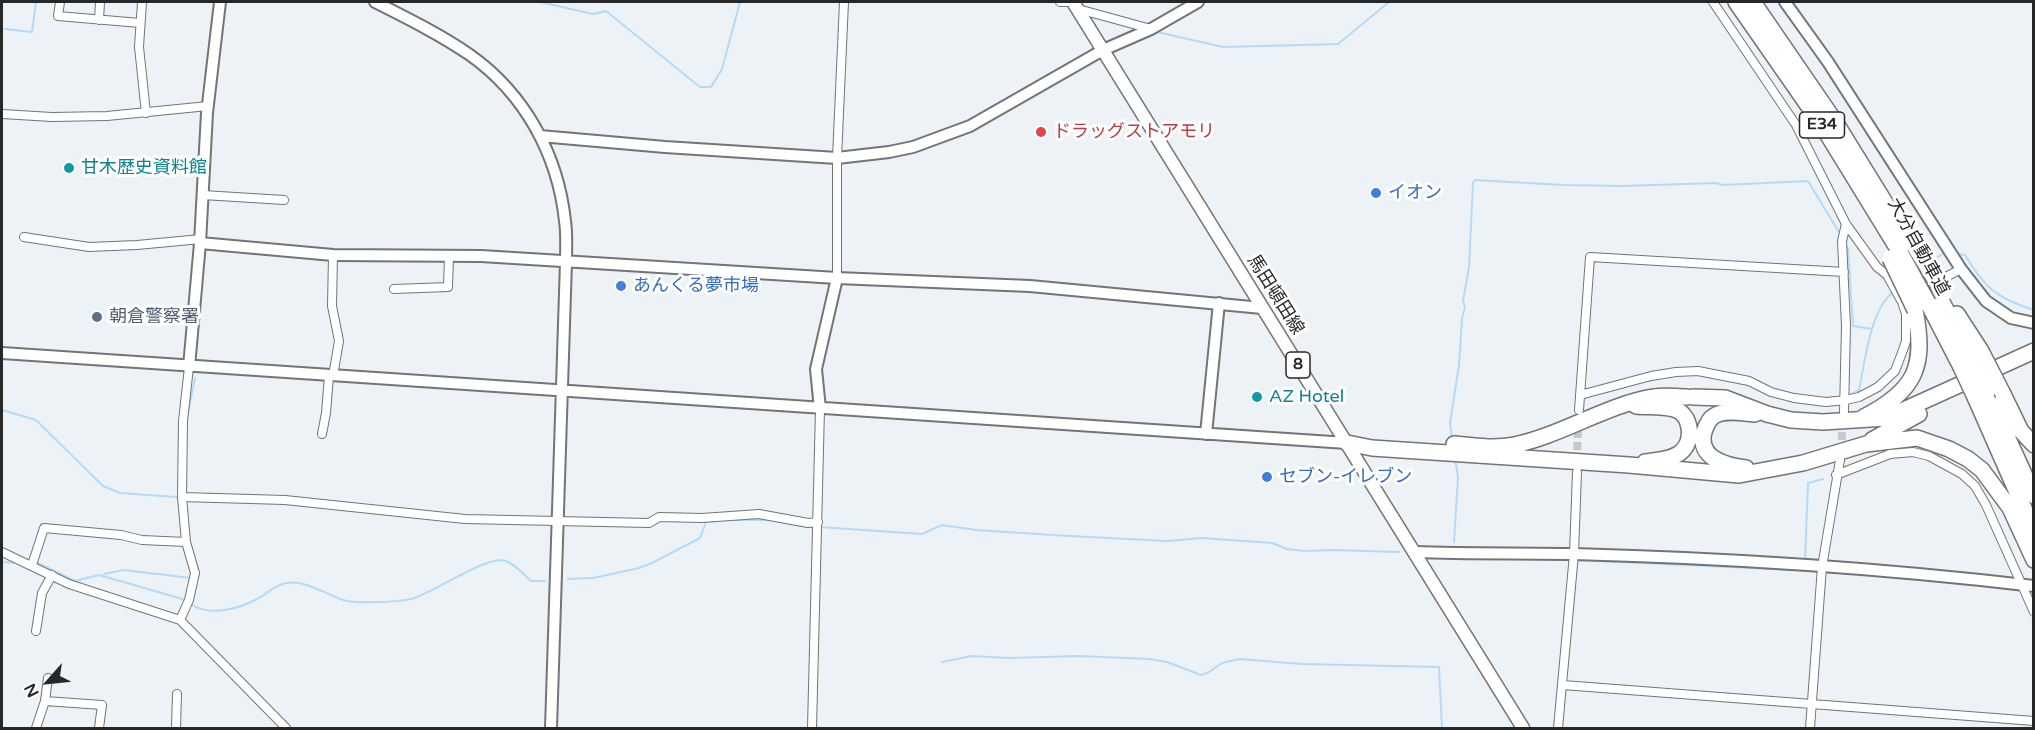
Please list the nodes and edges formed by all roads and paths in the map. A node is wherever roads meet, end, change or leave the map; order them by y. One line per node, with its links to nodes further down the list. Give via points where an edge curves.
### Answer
1 (60, 2): 14 (street, via 58,16)
2 (100, 2): 14 (street)
3 (142, 2): 15 (street)
4 (220, 2): 18 (street)
5 (375, 2): 21 (street, via 486,68 519,102)
6 (844, 2): 22 (street)
7 (1060, 2): 13 (street)
8 (1198, 2): 16 (street)
9 (1713, 2): 25 (street, via 1796,125)
10 (1736, 2): 28 (highway, 大分自動車道 / E34)
11 (1753, 2): 28 (highway, 大分自動車道 / E34, via 1834,120)
12 (1785, 2): 32 (street)
13 (1073, 4): 16 (street); 17 (main road, 馬田頓田線 / 8)
14 (99, 20): 15 (street)
15 (140, 23): 19 (street)
16 (1151, 29): 17 (street)
17 (1103, 50): 22 (street, via 944,137 889,152); 39 (main road, 馬田頓田線 / 8)
18 (208, 106): 19 (street); 23 (street)
19 (146, 113): 20 (street, via 88,117)
20 (2, 114)
21 (540, 136): 22 (street); 31 (street, via 561,195)
22 (837, 158): 34 (street)
23 (203, 195): 24 (street); 27 (street)
24 (284, 200)
25 (1844, 232): 33 (street); 37 (street, via 1887,275)
26 (24, 237): 27 (street, via 89,247)
27 (200, 241): 29 (street); 44 (street)
28 (1905, 249): 36 (highway, 大分自動車道 / E34, bridge); 36 (highway, bridge)
29 (333, 255): 30 (street); 45 (street, via 332,306 339,341)
30 (449, 256): 31 (street); 35 (street, via 448,287)
31 (566, 262): 34 (street); 46 (street)
32 (1961, 268): 37 (street); 40 (street, via 1986,301 2011,318)
33 (1844, 272): 48 (street, via 1590,257); 49 (street)
34 (837, 278): 38 (street, via 1030,286); 51 (street, via 816,369)
35 (394, 289)
36 (1931, 301): 47 (highway, 大分自動車道 / E34, bridge, via 1971,359); 54 (highway, via 1919,328 1915,375 1884,406)
37 (1902, 302): 49 (street, via 1906,341 1895,371 1878,387)
38 (1219, 303): 39 (street); 56 (street)
39 (1262, 308): 57 (main road, 馬田頓田線 / 8)
40 (2034, 323)
41 (2034, 351): 54 (highway, via 1886,418)
42 (2, 353): 44 (street)
43 (2034, 361): 58 (highway)
44 (189, 366): 45 (street); 66 (street, via 183,421)
45 (331, 376): 46 (street); 55 (street)
46 (562, 392): 51 (street); 67 (street)
47 (1988, 394): 59 (highway); 65 (highway, 大分自動車道 / E34); 69 (highway, 大分自動車道 / E34)
48 (1580, 395): 49 (street, via 1651,376 1698,371 1749,381 1794,398); 52 (street)
49 (1846, 400): 54 (street)
50 (1627, 405): 53 (highway, via 1654,397 1725,398); 57 (highway, via 1513,445 1491,447 1369,438); 61 (highway, via 1676,409 1690,427 1683,451 1673,457)
51 (819, 409): 56 (street); 68 (street)
52 (1579, 410)
53 (1767, 414): 54 (highway, via 1823,422); 62 (highway, via 1713,416 1703,436 1712,459 1735,467)
54 (1850, 416)
55 (322, 434)
56 (1206, 434): 57 (street)
57 (1347, 443): 61 (highway, via 1372,448); 72 (main road, 馬田頓田線 / 8)
58 (1866, 444): 62 (highway); 74 (highway, via 1917,438 1968,459 1982,470 2010,508)
59 (2034, 445)
60 (1840, 460): 64 (street)
61 (1629, 465): 62 (highway, via 1739,475)
62 (1764, 470)
63 (1576, 472): 73 (street)
64 (1836, 475): 76 (street); 78 (street, via 1890,454 1913,452 1947,464 1974,486)
65 (2034, 496)
66 (182, 497): 67 (street, via 285,500 465,519); 70 (street)
67 (557, 522): 68 (street, via 649,523 659,517 759,514); 92 (street)
68 (818, 526): 93 (street)
69 (2034, 531)
70 (186, 542): 75 (street, via 44,528); 80 (street, via 195,573)
71 (2, 552): 75 (street)
72 (1415, 552): 73 (street); 94 (main road, 馬田頓田線 / 8)
73 (1574, 554): 76 (street); 83 (street)
74 (2034, 560)
75 (32, 565): 77 (street)
76 (1822, 567): 78 (street); 86 (street)
77 (52, 575): 80 (street, via 89,592); 81 (street, via 42,593)
78 (2028, 586): 79 (street)
79 (2034, 612)
80 (180, 620): 91 (street)
81 (36, 631)
82 (48, 678): 85 (street)
83 (1563, 685): 86 (street); 95 (street)
84 (177, 694): 90 (street)
85 (45, 701): 88 (street); 89 (street, via 102,705)
86 (1812, 703): 87 (street); 96 (street)
87 (2034, 721)
88 (36, 729)
89 (99, 729)
90 (176, 729)
91 (286, 729)
92 (551, 729)
93 (812, 729)
94 (1523, 729)
95 (1558, 729)
96 (1810, 729)

